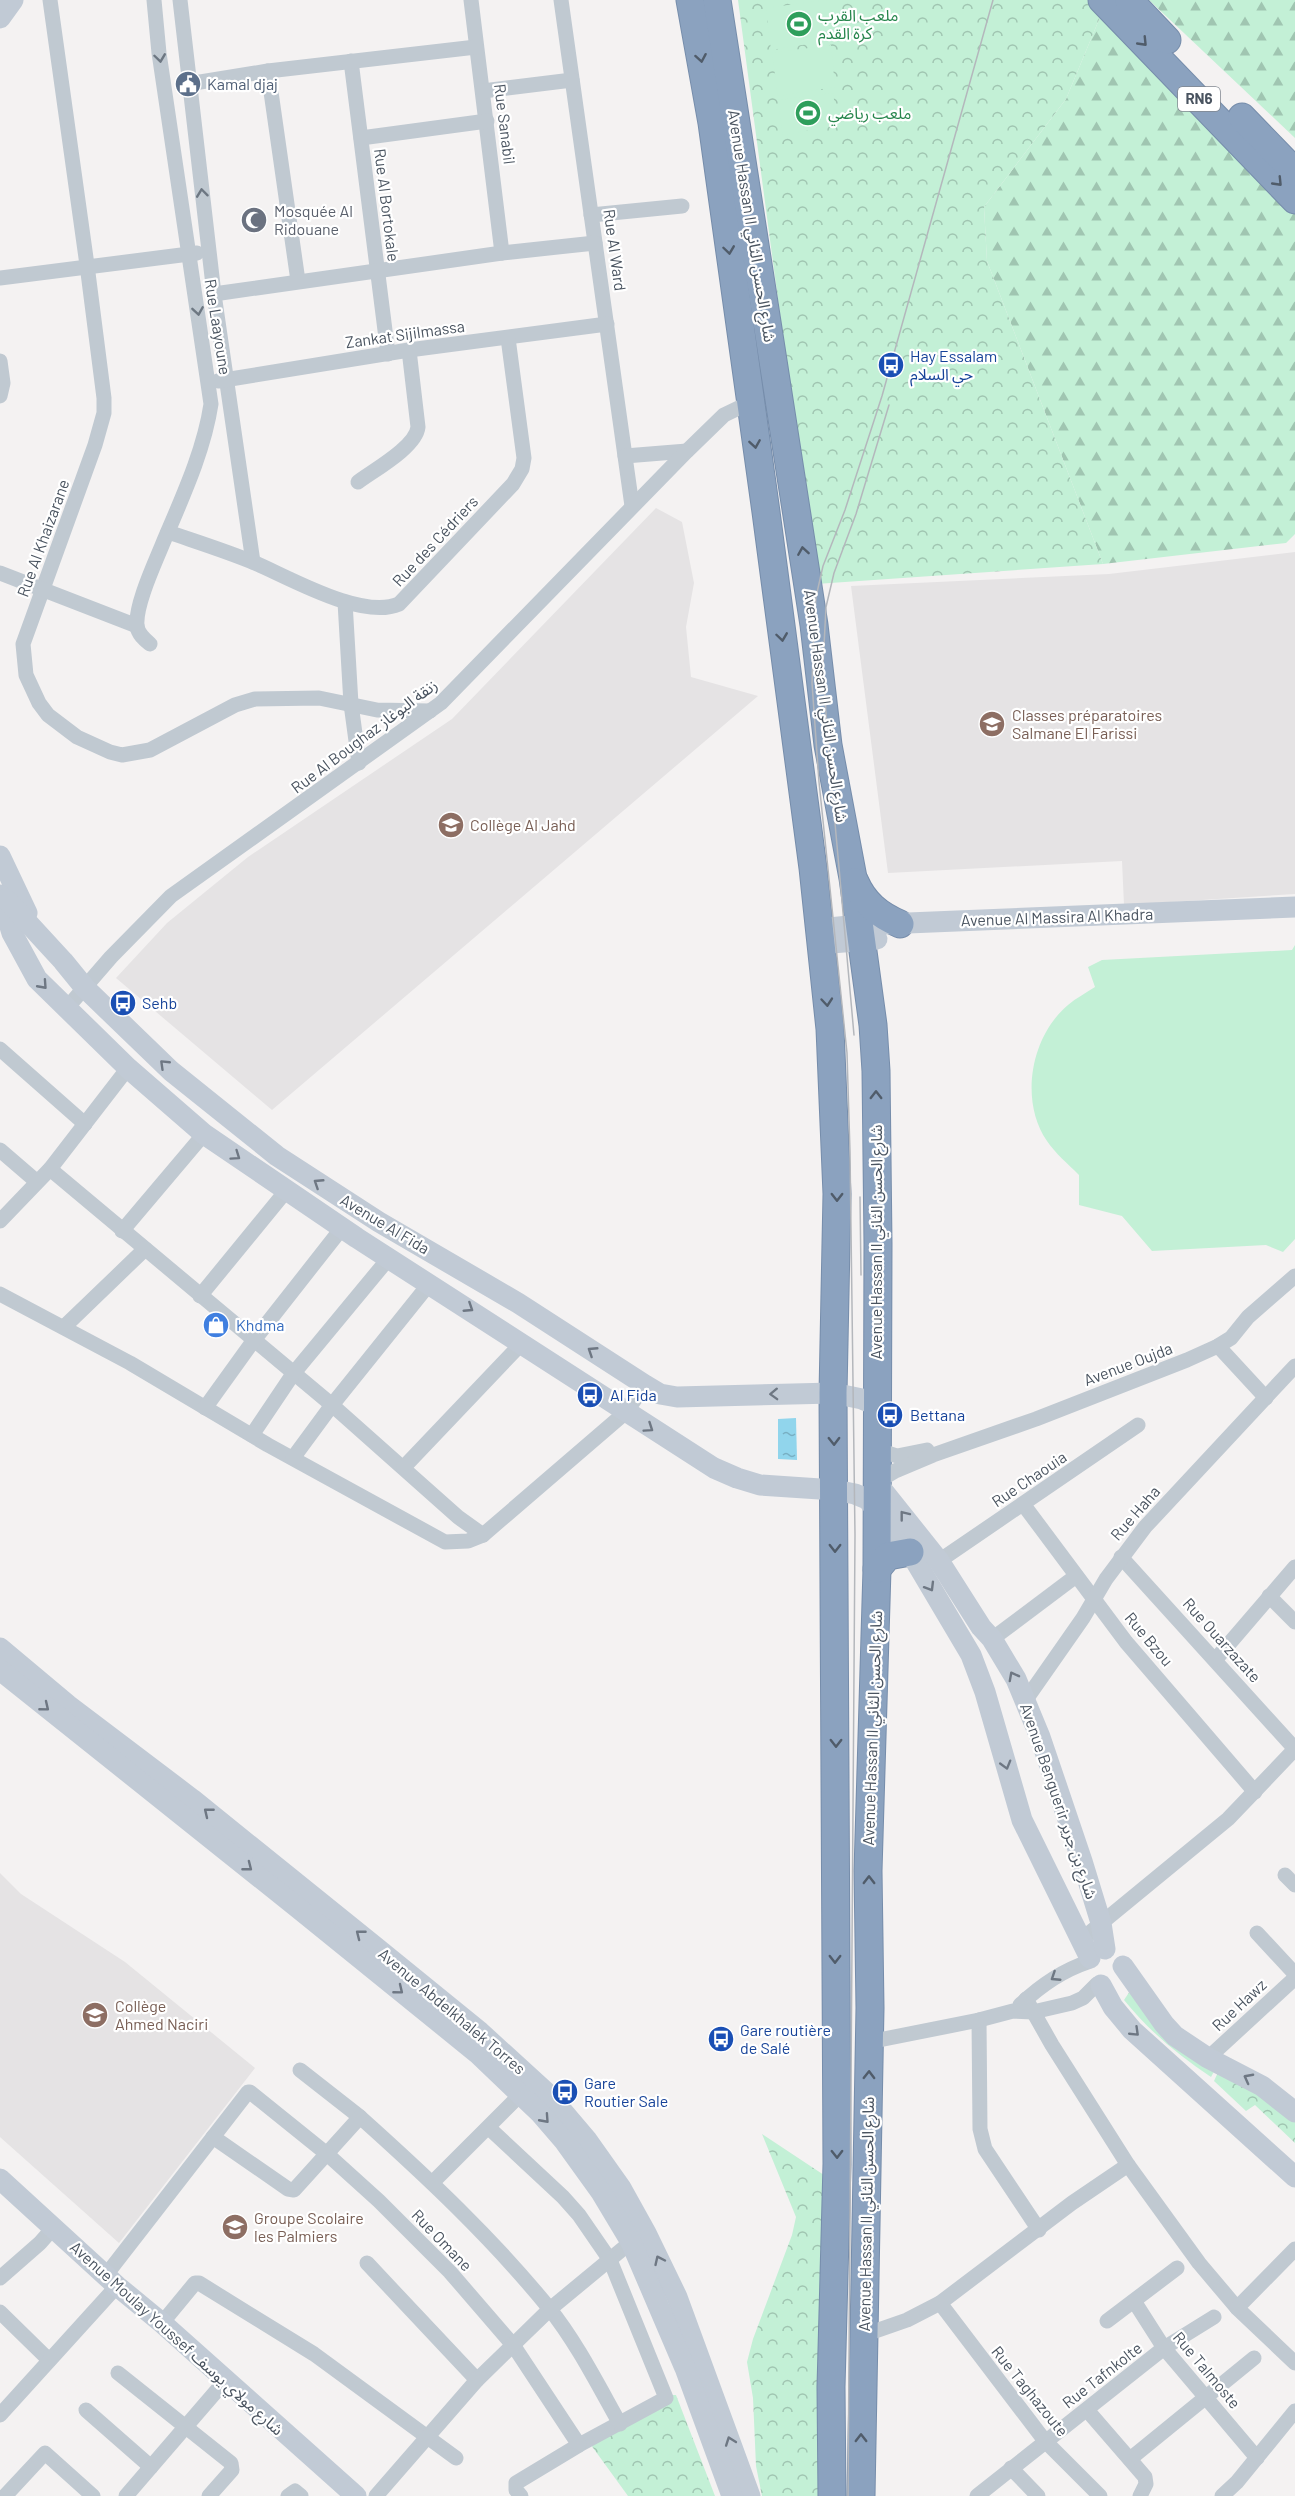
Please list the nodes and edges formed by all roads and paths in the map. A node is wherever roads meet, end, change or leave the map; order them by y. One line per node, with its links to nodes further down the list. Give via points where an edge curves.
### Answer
1 (13, 0): 11 (main road)
2 (50, 0): 28 (street, Rue Al Khaizarane)
3 (154, 0): 27 (street, Rue Laayoune, one-way to 27)
4 (180, 0): 16 (street)
5 (471, 0): 12 (street, Rue Sanabil)
6 (561, 0): 15 (street, Rue Al Ward)
7 (690, 0): 41 (highway, Avenue Hassan II شارع الحسن الثاني, one-way to 41, via 712,123)
8 (717, 0): 57 (highway, Avenue Hassan II شارع الحسن الثاني, one-way to 8, via 828,745 814,625)
9 (1102, 0): 21 (highway, RN6, one-way to 21)
10 (1129, 0): 20 (highway, RN6)
11 (0, 18)
12 (477, 47): 13 (street); 17 (street, Rue Sanabil)
13 (351, 61): 14 (street); 19 (street, Rue Al Bortokale)
14 (268, 71): 16 (street); 31 (street)
15 (572, 80): 17 (street); 23 (street, Rue Al Ward)
16 (188, 84): 25 (street, one-way to 16)
17 (483, 91): 18 (street, Rue Sanabil)
18 (487, 121): 19 (street); 26 (street, Rue Sanabil)
19 (361, 138): 29 (street, Rue Al Bortokale)
20 (1295, 172)
21 (1295, 200)
22 (682, 206): 23 (street)
23 (591, 215): 24 (street, Rue Al Ward)
24 (595, 243): 26 (street); 33 (street, Rue Al Ward)
25 (209, 251): 27 (street); 32 (street)
26 (502, 253): 29 (street)
27 (189, 254): 28 (street); 39 (street, Rue Laayoune, one-way to 39)
28 (87, 265): 30 (street); 49 (street, Rue Al Khaizarane, via 104,413)
29 (377, 269): 31 (street); 36 (street, Rue Al Bortokale)
30 (0, 279)
31 (298, 281): 32 (street)
32 (214, 294): 38 (street)
33 (607, 324): 34 (street, Zankat Sijilmassa); 43 (street, Rue Al Ward)
34 (508, 338): 35 (street, Zankat Sijilmassa); 50 (street, Rue des Cédriers, via 524,458 520,474 404,600 387,609)
35 (409, 350): 36 (street, Zankat Sijilmassa); 44 (street, via 416,437)
36 (388, 354): 38 (street, Zankat Sijilmassa)
37 (0, 361): 40 (street)
38 (227, 380): 39 (street, Zankat Sijilmassa); 47 (street)
39 (209, 383): 46 (street, Rue Laayoune, via 211,404 205,435)
40 (0, 396)
41 (749, 403): 42 (street, Rue Al Boughaz زنقة البوغاز, via 724,415); 64 (highway, Avenue Hassan II شارع الحسن الثاني, one-way to 64)
42 (687, 451): 43 (street); 45 (street, Rue Al Boughaz زنقة البوغاز)
43 (626, 456): 45 (street, Rue Al Ward)
44 (358, 482)
45 (632, 506): 54 (street, Rue Al Boughaz زنقة البوغاز, via 459,686)
46 (168, 532): 47 (street, Rue des Cédriers); 51 (street, Rue Laayoune, via 148,582)
47 (253, 562): 50 (street, Rue des Cédriers)
48 (0, 573): 49 (street)
49 (43, 591): 51 (street); 53 (street, Rue Al Khaizarane, via 23,644 26,675 48,715 77,737 110,752 122,755 150,750 235,705 255,699 319,698)
50 (345, 602): 53 (street)
51 (137, 626): 52 (street)
52 (150, 644)
53 (351, 704): 54 (street, Rue Al Khaizarane, via 376,710); 55 (street)
54 (430, 711): 55 (street, Rue Al Boughaz زنقة البوغاز)
55 (359, 763): 66 (street, Rue Al Boughaz زنقة البوغاز, via 171,896)
56 (0, 856): 63 (main road, Avenue Al Fida)
57 (853, 878): 61 (highway, via 876,911); 62 (highway, Avenue Hassan II شارع الحسن الثاني)
58 (0, 894): 63 (main road); 65 (main road, Avenue Al Fida)
59 (1295, 907): 61 (main road, Avenue Al Massira Al Khadra)
60 (1295, 920): 62 (main road, Avenue Al Massira Al Khadra)
61 (900, 924): 62 (main road, Avenue Al Massira Al Khadra)
62 (860, 932): 64 (main road, Avenue Al Massira Al Khadra); 97 (highway, Avenue Hassan II شارع الحسن الثاني, one-way to 62, via 876,1071)
63 (36, 933): 65 (main road); 66 (main road, Avenue Al Fida)
64 (820, 936): 94 (highway, Avenue Hassan II شارع الحسن الثاني, one-way to 94, via 830,1029 837,1194)
65 (10, 940): 67 (main road, Avenue Al Fida, one-way to 67)
66 (85, 988): 67 (street, Rue Al Boughaz زنقة البوغاز); 85 (main road, Avenue Al Fida, one-way to 66, via 379,1222 277,1156 171,1071)
67 (66, 1009): 69 (main road, Avenue Al Fida)
68 (0, 1049): 70 (street)
69 (128, 1068): 70 (street); 71 (main road, Avenue Al Fida)
70 (85, 1124): 73 (street)
71 (204, 1134): 75 (main road, Avenue Al Fida, one-way to 75); 78 (street)
72 (0, 1150): 74 (street)
73 (50, 1169): 74 (street); 78 (street)
74 (36, 1181): 76 (street)
75 (286, 1191): 77 (main road, Avenue Al Fida); 84 (street)
76 (0, 1221)
77 (342, 1228): 80 (main road, Avenue Al Fida); 88 (street)
78 (122, 1231): 79 (street)
79 (145, 1249): 84 (street); 86 (street)
80 (389, 1258): 82 (main road, Avenue Al Fida); 92 (street)
81 (1295, 1276): 90 (street, Avenue Oujda)
82 (430, 1283): 87 (main road, Avenue Al Fida, one-way to 87); 96 (street)
83 (0, 1294): 86 (street)
84 (200, 1296): 88 (street)
85 (518, 1303): 87 (main road); 93 (main road, Avenue Al Fida, one-way to 85)
86 (64, 1327): 98 (street)
87 (501, 1329): 89 (main road, Avenue Al Fida)
88 (254, 1340): 92 (street); 98 (street)
89 (522, 1342): 99 (main road, Avenue Al Fida); 105 (street)
90 (1218, 1346): 95 (street); 102 (street, Avenue Oujda, via 1036,1419)
91 (1295, 1366): 95 (street, Rue Haha)
92 (293, 1374): 96 (street); 101 (street)
93 (645, 1385): 94 (main road, Avenue Al Fida, one-way to 93, via 677,1397 660,1394); 99 (street)
94 (833, 1393): 97 (main road, Avenue Al Fida); 106 (highway, Avenue Hassan II شارع الحسن الثاني, one-way to 106)
95 (1266, 1398): 110 (street, Rue Haha)
96 (332, 1405): 104 (street); 105 (street)
97 (876, 1405): 103 (highway, Avenue Hassan II شارع الحسن الثاني)
98 (205, 1408): 101 (street)
99 (626, 1412): 106 (main road, Avenue Al Fida, one-way to 106, via 714,1468 737,1478 760,1485); 108 (street)
100 (1138, 1425): 107 (street, Rue Chaouia)
101 (252, 1435): 104 (street)
102 (951, 1448): 103 (street, Avenue Oujda, via 897,1456); 106 (street, Avenue Oujda, via 895,1471)
103 (876, 1449): 106 (highway, Avenue Hassan II شارع الحسن الثاني)
104 (294, 1458): 108 (street, via 445,1542)
105 (404, 1467): 108 (street)
106 (860, 1493): 109 (main road, Avenue Benguerir شارع بن جرير); 111 (main road, Avenue Benguerir شارع بن جرير, one-way to 106); 113 (highway, Avenue Hassan II شارع الحسن الثاني); 198 (highway, Avenue Hassan II شارع الحسن الثاني, one-way to 198, via 837,2164)
107 (1023, 1504): 111 (street, Rue Chaouia); 114 (street, Rue Bzou)
108 (483, 1535)
109 (910, 1552): 113 (highway, via 888,1556); 127 (main road, Avenue Benguerir شارع بن جرير, one-way to 127, via 971,1654 1022,1820)
110 (1121, 1557): 116 (street, Rue Haha); 120 (street, Rue Ouarzazate)
111 (939, 1561): 118 (main road, Avenue Benguerir شارع بن جرير)
112 (1295, 1567): 115 (street)
113 (877, 1569): 133 (highway, Avenue Hassan II شارع الحسن الثاني, one-way to 113, via 868,1871)
114 (1076, 1576): 116 (street, Rue Bzou); 118 (street)
115 (1269, 1596): 117 (street); 120 (street)
116 (1094, 1598): 122 (street, Rue Haha); 124 (street, Rue Bzou, via 1126,1642)
117 (1295, 1622)
118 (992, 1639): 122 (main road, Avenue Benguerir شارع بن جرير, one-way to 118)
119 (0, 1648): 197 (main road, Avenue Abdelkhalek Torres, one-way to 119, via 676,2297 646,2233 587,2139 548,2094 382,1952)
120 (1216, 1659): 123 (street, Rue Ouarzazate)
121 (0, 1670): 136 (main road, Avenue Abdelkhalek Torres, one-way to 136, via 467,2045)
122 (1025, 1701): 125 (main road, Avenue Benguerir شارع بن جرير)
123 (1295, 1749): 124 (street)
124 (1255, 1792): 125 (street, via 1228,1819)
125 (1101, 1923): 127 (main road, Avenue Benguerir شارع بن جرير)
126 (1257, 1933): 129 (street, Rue Hawz)
127 (1091, 1952): 128 (main road, via 1119,1956); 130 (main road, via 1090,1977); 131 (street, one-way to 131, via 1051,1979)
128 (1123, 1966): 130 (main road, via 1115,1983); 134 (main road, via 1175,2036)
129 (1295, 1976): 134 (street, Rue Hawz)
130 (1099, 1984): 131 (street, via 1083,1998); 143 (main road, one-way to 143, via 1132,2030)
131 (1030, 2006): 132 (street); 142 (street)
132 (980, 2020): 133 (street); 147 (street, via 982,2140)
133 (869, 2042): 163 (highway, Avenue Hassan II شارع الحسن الثاني, one-way to 133)
134 (1208, 2058): 137 (main road, one-way to 134, via 1263,2086)
135 (300, 2070): 138 (street)
136 (521, 2094): 139 (street); 148 (main road, Avenue Abdelkhalek Torres, one-way to 148, via 565,2142)
137 (1295, 2112)
138 (360, 2117): 141 (street); 145 (street)
139 (489, 2128): 145 (street); 150 (street, via 563,2197)
140 (213, 2137): 141 (street, via 294,2190); 141 (street, Rue Omane, via 248,2092); 154 (street)
141 (327, 2154): 164 (street, Rue Omane, via 450,2272)
142 (1128, 2165): 147 (street); 157 (street)
143 (1295, 2177)
144 (0, 2179): 146 (main road, Avenue Moulay Youssef شارع مولاي يوسف)
145 (433, 2182): 158 (street)
146 (54, 2228): 153 (street); 154 (main road, Avenue Moulay Youssef شارع مولاي يوسف)
147 (1039, 2230): 156 (street)
148 (631, 2242): 150 (street); 196 (main road, Avenue Abdelkhalek Torres, via 685,2368)
149 (1295, 2249): 157 (street)
150 (610, 2260): 158 (street); 177 (street, via 666,2398)
151 (368, 2263): 170 (street)
152 (1178, 2268): 155 (street)
153 (0, 2278)
154 (111, 2281): 162 (main road, Avenue Moulay Youssef شارع مولاي يوسف); 167 (street)
155 (1134, 2301): 161 (street); 165 (street, Rue Talmoste)
156 (940, 2303): 163 (street); 180 (street, Rue Taghazoute)
157 (1237, 2308): 168 (street)
158 (550, 2309): 164 (street); 177 (street)
159 (0, 2312): 167 (street)
160 (1214, 2317): 165 (street, Rue Tafnkolte)
161 (1107, 2321)
162 (162, 2323): 171 (main road, Avenue Moulay Youssef شارع مولاي يوسف); 179 (street, via 198,2282 314,2354)
163 (864, 2335): 199 (highway, Avenue Hassan II شارع الحسن الثاني, one-way to 163)
164 (513, 2344): 170 (street); 181 (street, Rue Omane)
165 (1164, 2348): 172 (street, Rue Talmoste); 174 (street, Rue Tafnkolte)
166 (1254, 2358): 172 (street)
167 (49, 2360): 176 (street)
168 (1295, 2363)
169 (118, 2373): 178 (street)
170 (477, 2380): 179 (street)
171 (225, 2381): 178 (street); 193 (main road, Avenue Moulay Youssef شارع مولاي يوسف)
172 (1206, 2396): 183 (street, Rue Talmoste); 184 (street)
173 (86, 2410): 185 (street)
174 (1087, 2410): 180 (street, Rue Tafnkolte); 184 (street)
175 (1295, 2411): 183 (street)
176 (0, 2415)
177 (620, 2424): 181 (street)
178 (186, 2427): 185 (street); 190 (street, via 232,2465)
179 (428, 2436): 182 (street); 194 (street)
180 (1045, 2441): 186 (street, Rue Tafnkolte); 202 (street, Rue Taghazoute)
181 (579, 2445): 195 (street, via 516,2483)
182 (456, 2458)
183 (1257, 2458): 204 (street)
184 (1130, 2459): 203 (street, via 1145,2477)
185 (151, 2467): 189 (street)
186 (1011, 2468): 200 (street, Rue Tafnkolte); 201 (street)
187 (5, 2496): 188 (street, via 45,2453)
188 (93, 2496)
189 (126, 2496)
190 (209, 2496)
191 (288, 2496): 192 (street, via 295,2491)
192 (301, 2496)
193 (356, 2496)
194 (376, 2496)
195 (520, 2496)
196 (732, 2496)
197 (750, 2496)
198 (832, 2496)
199 (861, 2496)
200 (976, 2496)
201 (1038, 2496)
202 (1100, 2496)
203 (1140, 2496)
204 (1222, 2496)

